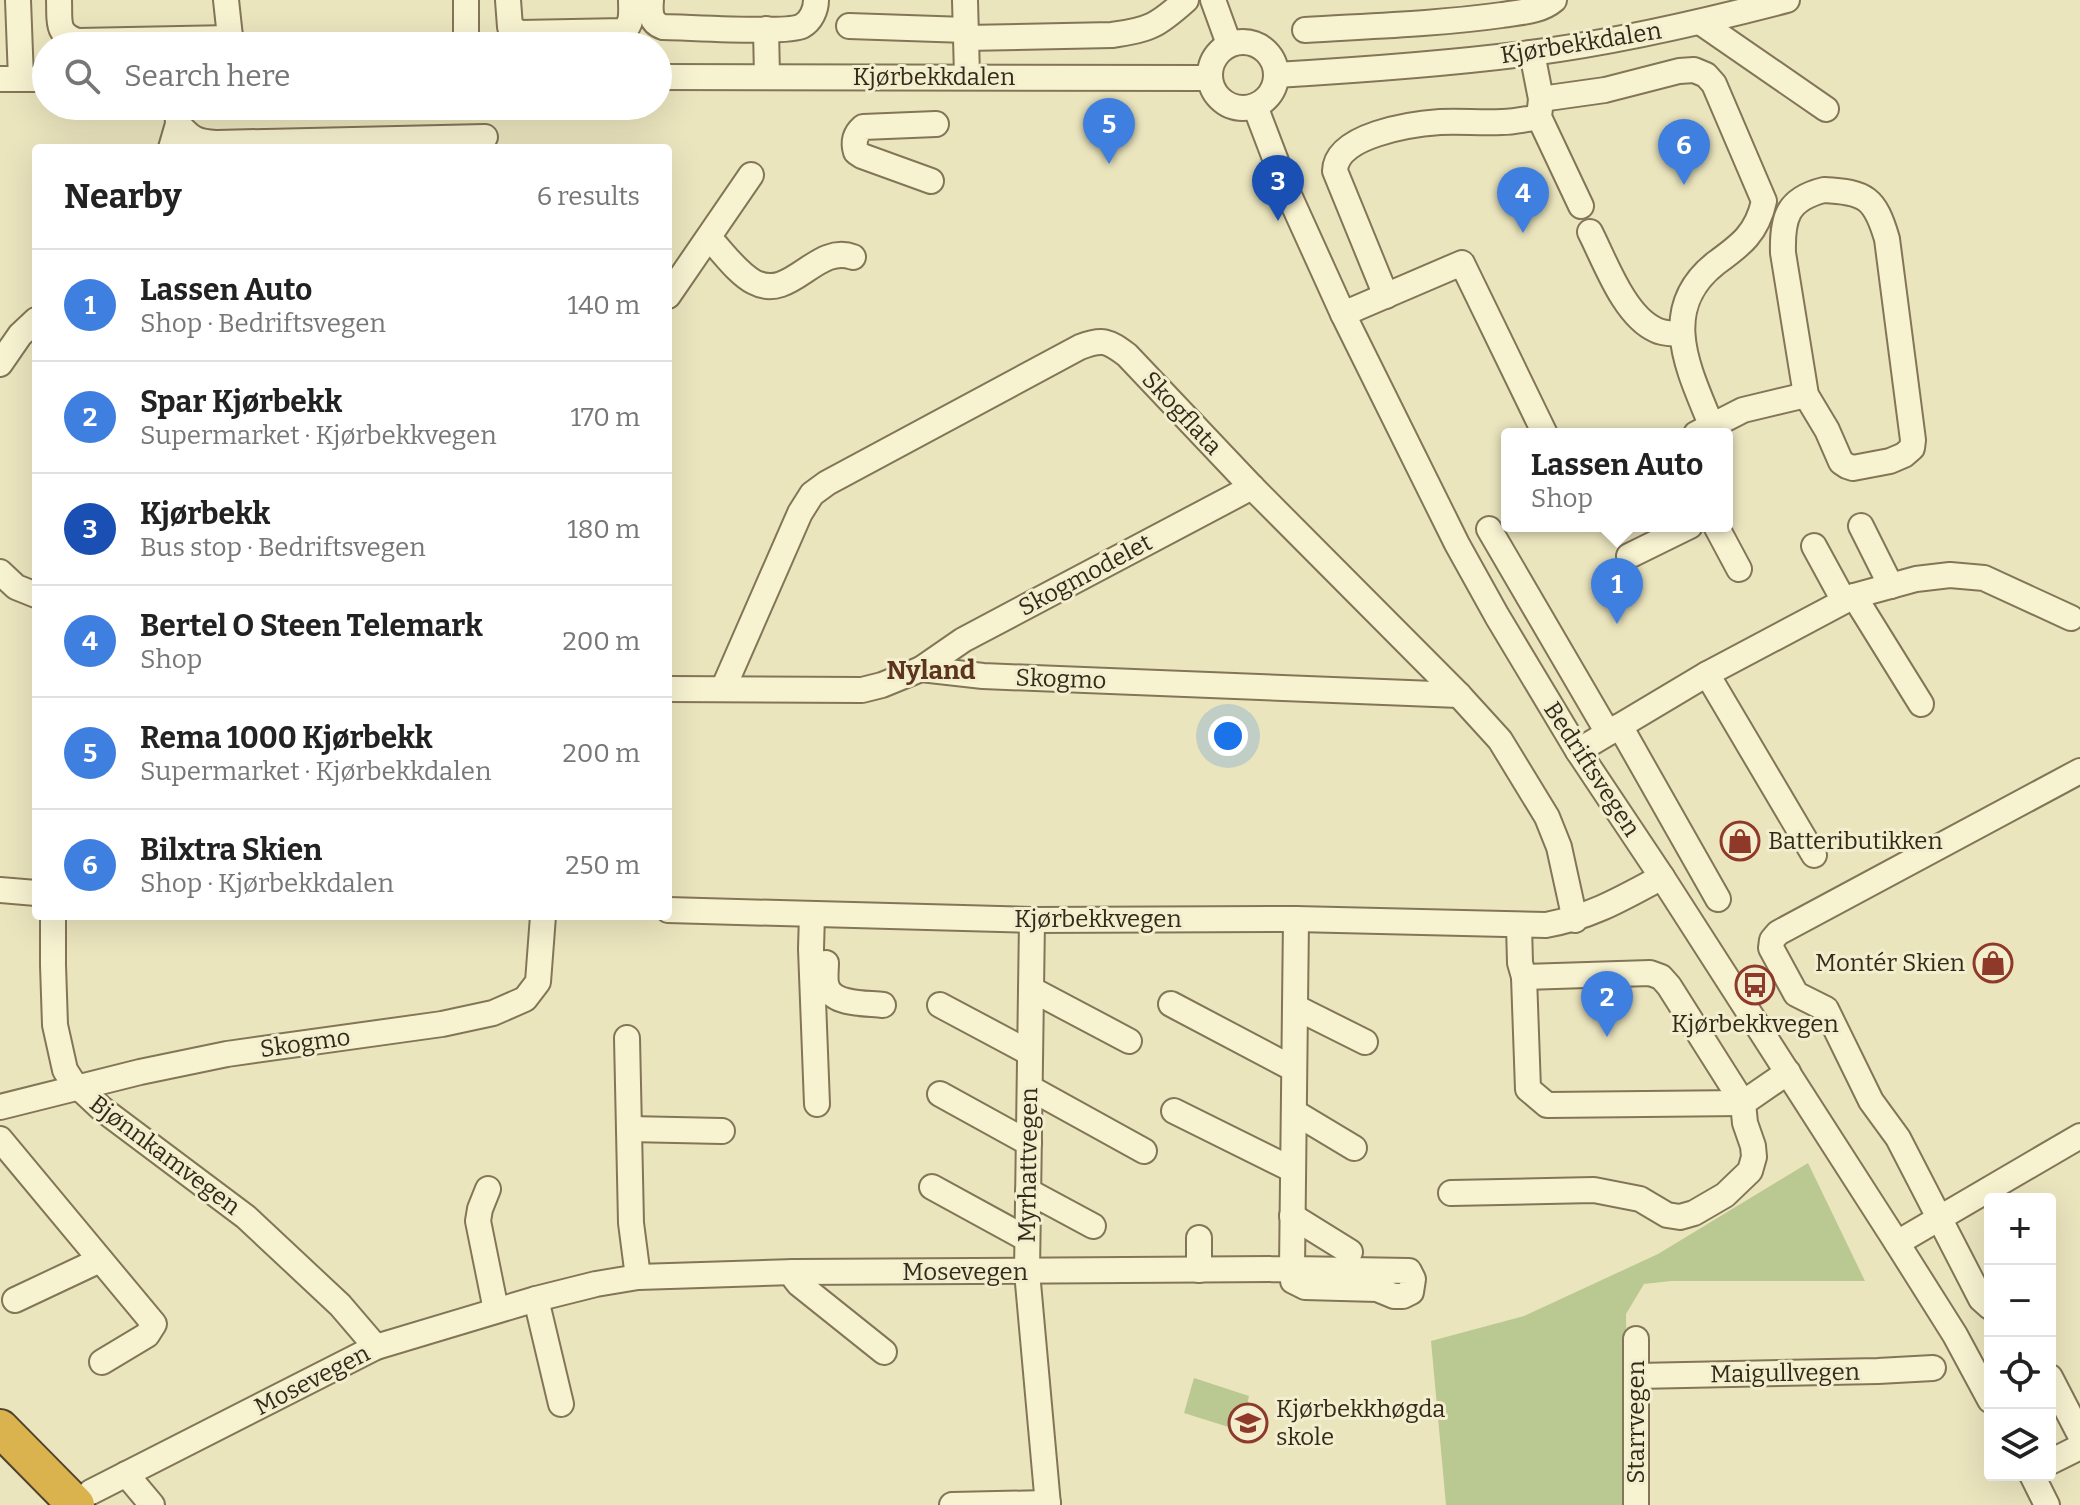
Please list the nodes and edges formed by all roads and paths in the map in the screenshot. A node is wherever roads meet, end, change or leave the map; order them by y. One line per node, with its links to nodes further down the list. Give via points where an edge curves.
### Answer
1 (18, 0): 32 (street)
2 (59, 0): 19 (street)
3 (226, 0): 20 (street)
4 (466, 0): 21 (street)
5 (508, 0): 22 (street, via 510,27)
6 (631, 0): 23 (street, via 631,19 624,31)
7 (651, 0): 17 (street, via 652,20 663,27)
8 (816, 0): 17 (street, via 816,9 802,26)
9 (965, 0): 24 (street)
10 (1186, 0): 24 (street, via 1160,22 1135,32)
11 (1213, 0): 25 (street)
12 (1554, 0): 18 (street, via 1532,10 1484,17)
13 (1787, 0): 14 (street, Kjørbekkdalen)
14 (1726, 8): 15 (street, Kjørbekkdalen)
15 (1700, 22): 26 (street, Kjørbekkdalen); 36 (street)
16 (849, 26): 24 (street)
17 (766, 29): 30 (street)
18 (1305, 30)
19 (62, 32)
20 (230, 32)
21 (466, 32)
22 (518, 32)
23 (572, 32)
24 (966, 34): 28 (street)
25 (1229, 44): 27 (street, via 1251,42 1261,47 1275,64); 31 (street, via 1214,58)
26 (1532, 53): 27 (street, Kjørbekkdalen); 35 (street)
27 (1276, 75): 34 (street, via 1266,99)
28 (967, 76): 30 (street, Kjørbekkdalen); 31 (street, Kjørbekkdalen)
29 (672, 77): 30 (street, Kjørbekkdalen)
30 (767, 77)
31 (1209, 78): 34 (street, via 1220,100 1230,106)
32 (10, 79): 33 (street)
33 (32, 79)
34 (1255, 106): 52 (street, Bedriftsvegen)
35 (1540, 108): 46 (street); 51 (street, via 1505,122 1439,122 1397,129 1363,139 1342,153 1335,171); 54 (street, via 1679,71 1694,70 1714,84 1764,201 1755,228 1694,288)
36 (1826, 109)
37 (176, 120): 41 (street)
38 (180, 120): 42 (street, via 192,139)
39 (936, 124): 45 (street, via 863,127 854,146 862,156)
40 (485, 137): 43 (street)
41 (172, 144)
42 (202, 144)
43 (239, 144)
44 (751, 175): 48 (street)
45 (931, 181)
46 (1581, 206)
47 (1590, 232): 54 (street, via 1639,318 1654,329)
48 (709, 238): 49 (street, via 746,277 772,287 829,256); 50 (street)
49 (853, 257)
50 (672, 290)
51 (1386, 296): 52 (street); 57 (street, via 1462,263)
52 (1343, 314): 66 (street, Bedriftsvegen)
53 (32, 324): 55 (street)
54 (1681, 334): 58 (street)
55 (0, 364)
56 (1806, 395): 56 (street, via 1783,253 1785,217 1807,194 1846,191 1874,206 1887,239 1912,448 1890,461 1847,466); 59 (street, via 1743,410)
57 (1542, 428)
58 (1703, 428)
59 (1710, 428)
60 (1252, 487): 75 (street, Skogmodelet, via 963,640); 78 (street, Skogflata, via 1127,355 1110,343 1094,341 812,494); 79 (street, Skogflata)
61 (1498, 525): 66 (street)
62 (1861, 526): 71 (street)
63 (1502, 532): 81 (street)
64 (1678, 532): 68 (street)
65 (1719, 532): 69 (street)
66 (1457, 544): 82 (street, Bedriftsvegen)
67 (1814, 546): 73 (street)
68 (1629, 556)
69 (1739, 569)
70 (0, 572): 72 (street)
71 (1891, 586): 73 (street); 74 (street, via 1950,575 1984,578)
72 (32, 593)
73 (1849, 598): 76 (street); 80 (street)
74 (2071, 618)
75 (921, 669): 78 (street, Skogmo, via 862,690); 79 (street, Skogmo)
76 (1707, 674): 81 (street); 84 (street)
77 (672, 689): 78 (street, Skogmo)
78 (723, 689)
79 (1459, 695): 95 (street, Skogflata, via 1500,740 1547,817)
80 (1921, 704)
81 (1614, 729): 82 (street); 88 (street)
82 (1578, 751): 85 (street, Bedriftsvegen)
83 (2080, 771): 130 (street, via 1772,940 1771,948 1796,994 1826,1009 1871,1101 1898,1138)
84 (1814, 855)
85 (1662, 877): 95 (street, Kjørbekkvegen); 108 (street, Bedriftsvegen)
86 (0, 890): 87 (street)
87 (32, 893)
88 (1718, 899)
89 (672, 910): 90 (street, Kjørbekkvegen)
90 (819, 914): 94 (street, Kjørbekkvegen); 100 (street, via 828,990 841,1000); 113 (street, via 811,949)
91 (1296, 919): 94 (street, Kjørbekkvegen); 96 (street, Kjørbekkvegen); 102 (street, Mosevegen)
92 (53, 920): 109 (street, Bjønnkamvegen, via 55,1025 65,1070)
93 (543, 920): 109 (street, Skogmo, via 538,982 525,999 493,1013 227,1054)
94 (1032, 920): 98 (street, Myrhattvegen)
95 (1575, 920): 96 (street, Kjørbekkvegen)
96 (1519, 925): 97 (street)
97 (1524, 977): 112 (street, via 1661,977); 112 (street, via 1528,1089 1547,1105)
98 (1031, 989): 104 (street); 106 (street, Myrhattvegen)
99 (1171, 1004): 107 (street)
100 (883, 1005)
101 (940, 1005): 106 (street)
102 (1295, 1007): 105 (street); 107 (street, Mosevegen)
103 (627, 1038): 117 (street)
104 (1129, 1041)
105 (1365, 1042)
106 (1030, 1053): 110 (street, Myrhattvegen)
107 (1294, 1069): 116 (street, Mosevegen)
108 (1788, 1072): 112 (street); 134 (street, Bedriftsvegen)
109 (78, 1087): 114 (street, Skogmo); 146 (street, Bjønnkamvegen, via 246,1217 340,1305)
110 (1030, 1088): 121 (street, Myrhattvegen); 123 (street)
111 (940, 1094): 121 (street)
112 (1743, 1103): 128 (street, via 1753,1146 1750,1171 1725,1195 1694,1213 1667,1215 1640,1199 1594,1190)
113 (817, 1104)
114 (0, 1107)
115 (1174, 1111): 124 (street)
116 (1294, 1112): 122 (street); 124 (street, Mosevegen)
117 (629, 1129): 118 (street); 140 (street)
118 (722, 1131)
119 (2080, 1136): 130 (street)
120 (0, 1139): 136 (street)
121 (1029, 1143): 127 (street, Myrhattvegen)
122 (1354, 1148)
123 (1144, 1151)
124 (1293, 1170): 129 (street, Mosevegen)
125 (932, 1187): 133 (street)
126 (488, 1189): 144 (street, via 478,1221)
127 (1028, 1191): 131 (street); 133 (street, Myrhattvegen)
128 (1451, 1193)
129 (1292, 1216): 135 (street); 137 (street, Mosevegen, via 1292,1269)
130 (1940, 1218): 134 (street); 143 (street)
131 (1093, 1226)
132 (1199, 1238): 137 (street)
133 (1027, 1239): 139 (street, Myrhattvegen)
134 (1897, 1243): 151 (street, Bedriftsvegen)
135 (1350, 1252)
136 (100, 1260): 142 (street); 148 (street, via 154,1324 147,1335)
137 (1199, 1270): 139 (street, Mosevegen)
138 (794, 1272): 139 (street, Mosevegen); 140 (street, Mosevegen); 147 (street, via 799,1284)
139 (1027, 1272): 162 (street, Myrhattvegen)
140 (638, 1277): 141 (street, Mosevegen)
141 (536, 1299): 144 (street, Mosevegen); 153 (street)
142 (15, 1300)
143 (1984, 1302)
144 (496, 1310): 146 (street, Mosevegen)
145 (1636, 1339): 150 (street, Starrvegen)
146 (376, 1347): 159 (street, Mosevegen)
147 (884, 1352)
148 (102, 1362)
149 (1933, 1368): 150 (street, Maigullvegen)
150 (1637, 1376): 165 (street, Starrvegen)
151 (1984, 1389)
152 (2056, 1389): 155 (street)
153 (561, 1404)
154 (0, 1428): 161 (highway)
155 (2080, 1435)
156 (0, 1445): 161 (highway)
157 (2080, 1447): 158 (street)
158 (2056, 1459)
159 (126, 1474): 161 (street, Mosevegen); 163 (street)
160 (2035, 1481): 166 (street)
161 (75, 1501)
162 (1048, 1504): 164 (street)
163 (152, 1505)
164 (952, 1505)
165 (1636, 1505)
166 (2047, 1505)

